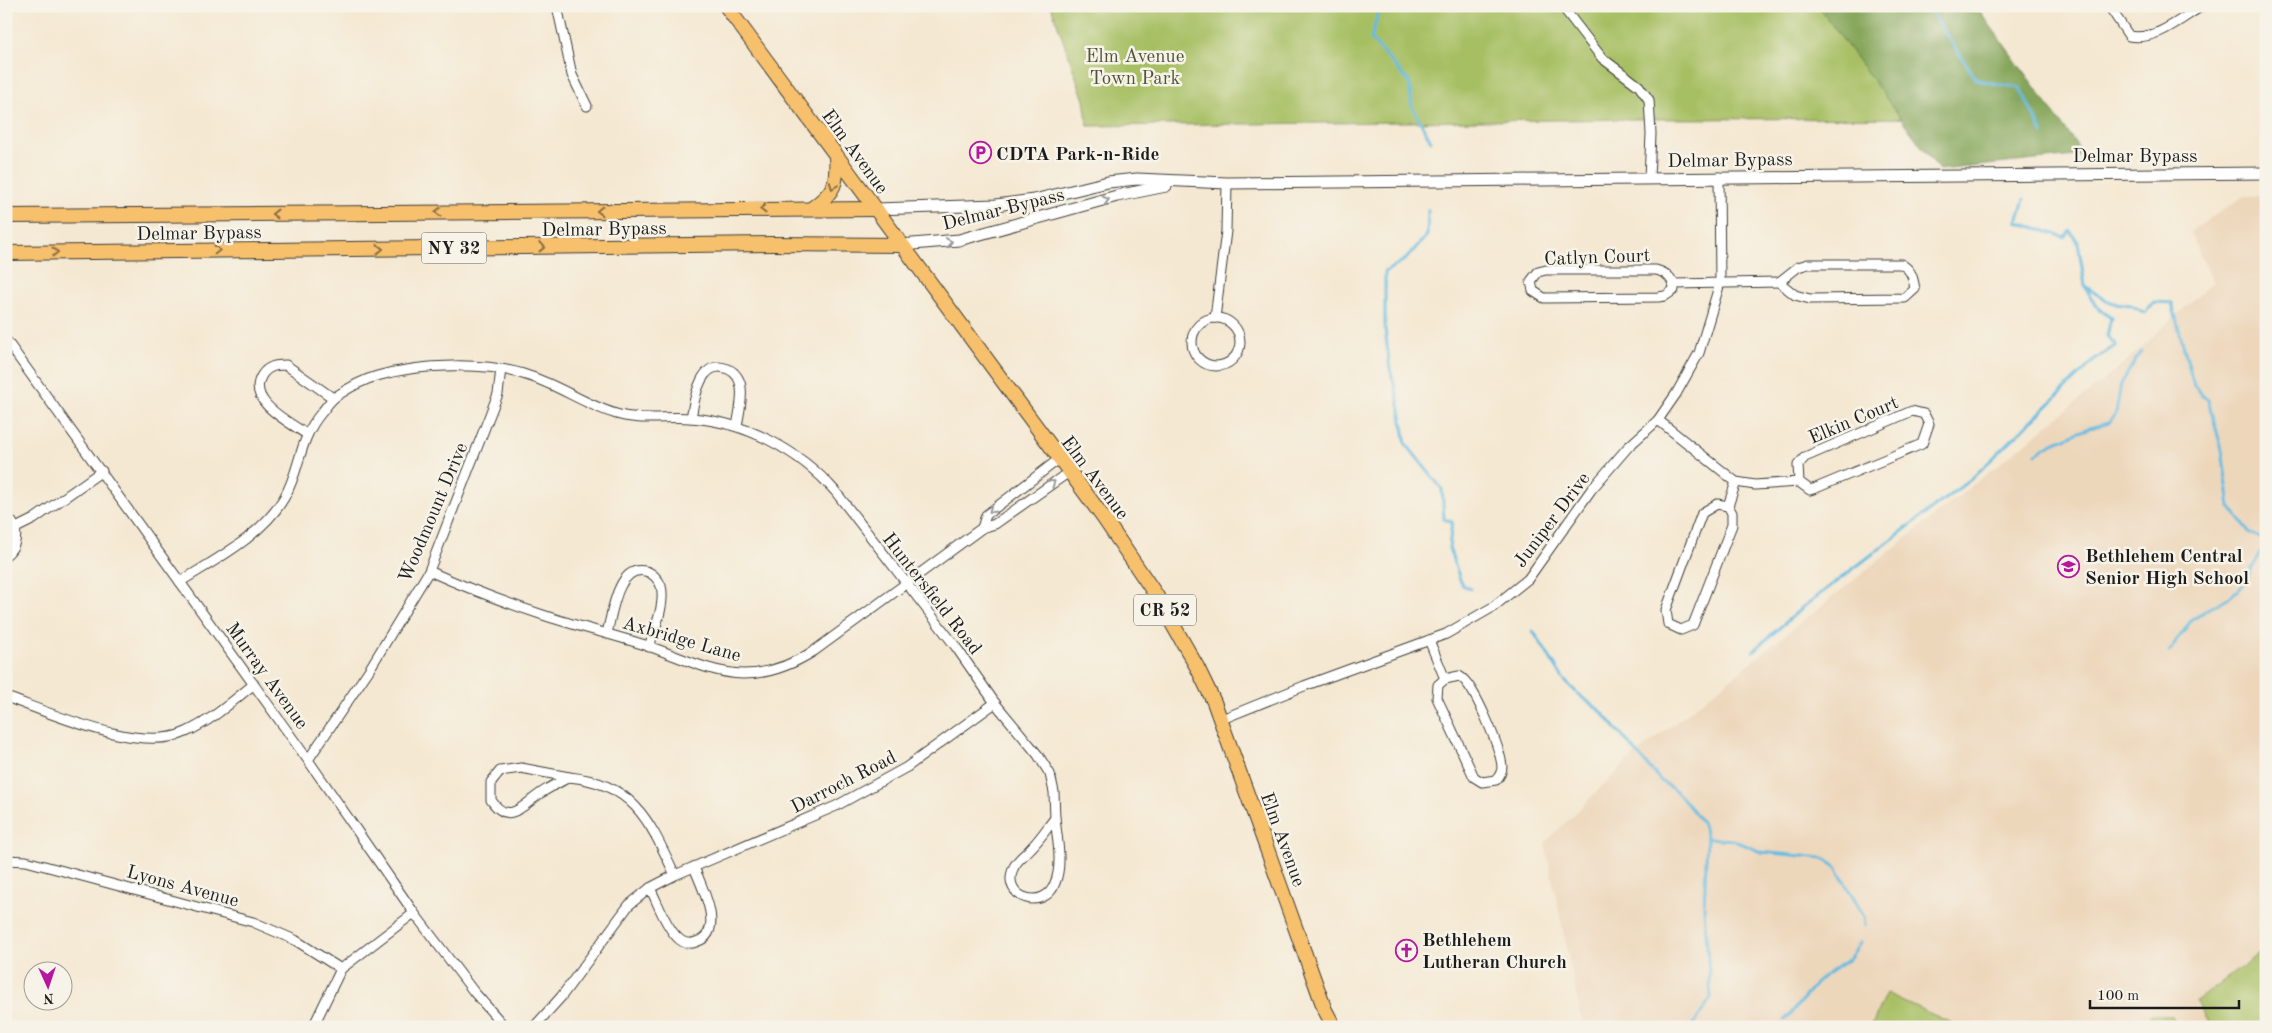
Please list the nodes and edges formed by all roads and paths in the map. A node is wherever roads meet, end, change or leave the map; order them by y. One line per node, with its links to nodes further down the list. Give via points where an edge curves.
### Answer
1 (557, 6): 6 (street, via 572,75)
2 (726, 6): 7 (main road, Elm Avenue)
3 (1562, 6): 10 (street, via 1602,58 1639,86 1649,100)
4 (2109, 6): 5 (street, via 2129,36 2142,38 2163,30)
5 (2202, 6)
6 (587, 106)
7 (836, 154): 14 (main road, Elm Avenue); 15 (main road, one-way to 15, via 837,172 832,192)
8 (2266, 173): 9 (street, Delmar Bypass)
9 (1719, 178): 10 (street, Delmar Bypass); 23 (street, Juniper Drive)
10 (1649, 179): 12 (street, Delmar Bypass)
11 (1195, 183): 12 (street, Delmar Bypass); 13 (street, Delmar Bypass, via 1108,182); 16 (street, Delmar Bypass, one-way to 11, via 1149,189)
12 (1227, 183): 25 (street, via 1226,231)
13 (1063, 193): 14 (street, Delmar Bypass, via 996,205); 16 (street)
14 (876, 208): 15 (main road, Delmar Bypass); 20 (main road, Elm Avenue)
15 (812, 209): 18 (main road, Delmar Bypass / NY 32, one-way to 18)
16 (1065, 212): 20 (street, Delmar Bypass, one-way to 16, via 959,240)
17 (6, 216): 18 (main road, Delmar Bypass / NY 32)
18 (46, 216): 19 (main road, via 33,224)
19 (6, 226)
20 (901, 245): 21 (main road, Delmar Bypass / NY 32, one-way to 20); 33 (main road, Elm Avenue / CR 52)
21 (6, 253)
22 (1779, 282): 22 (street, via 1795,295 1810,299 1906,298 1915,290 1912,273 1901,264 1808,264 1798,267); 23 (street)
23 (1720, 283): 24 (street); 30 (street, Juniper Drive, via 1700,353)
24 (1674, 284): 24 (street, Catlyn Court, via 1664,272 1656,270 1546,270 1533,276 1531,286 1537,295 1556,300 1665,296 1674,290)
25 (1215, 318): 25 (street, via 1200,323 1192,337 1194,353 1213,366 1229,362 1239,350 1240,343 1236,328 1230,322)
26 (6, 340): 34 (street, Murray Avenue)
27 (501, 369): 28 (street, Huntersfield Road, via 446,367 393,372 368,379); 29 (street, Huntersfield Road, via 530,376 622,416); 45 (street, Woodmount Drive, via 498,394)
28 (333, 398): 32 (street, Huntersfield Road); 32 (street, via 286,365 270,367 264,373 258,386 261,399)
29 (691, 418): 31 (street, Huntersfield Road); 31 (street, via 703,376 712,369 725,368 733,371 741,385)
30 (1658, 420): 36 (street); 49 (street, Juniper Drive, via 1628,447 1591,490 1528,578 1493,607)
31 (736, 426): 47 (street, Huntersfield Road, via 789,452 821,476)
32 (306, 434): 46 (street, Huntersfield Road, via 295,475 270,518 232,549)
33 (1059, 459): 35 (main road, Elm Avenue / CR 52); 38 (street, Axbridge Lane)
34 (102, 472): 42 (street); 46 (street, Murray Avenue)
35 (1069, 472): 39 (street, Axbridge Lane, one-way to 35); 55 (main road, Elm Avenue / CR 52, via 1156,595 1198,667)
36 (1736, 482): 37 (street, Elkin Court, via 1755,485); 40 (street)
37 (1799, 482): 37 (street, Elkin Court, via 1810,490 1922,444 1929,424 1924,414 1912,411 1805,457 1798,466)
38 (1017, 491): 39 (street); 43 (street, Axbridge Lane, one-way to 43, via 986,515)
39 (1025, 503): 43 (street, Axbridge Lane, via 995,524)
40 (1728, 506): 40 (street, via 1717,504 1702,512 1666,610 1668,624 1676,628 1689,628 1698,615 1732,526 1732,513)
41 (6, 518): 42 (street)
42 (16, 528): 44 (street, via 15,542)
43 (982, 528): 47 (street, Axbridge Lane)
44 (6, 555)
45 (429, 571): 48 (street, Axbridge Lane, via 547,616); 56 (street, Woodmount Drive, via 370,670)
46 (180, 582): 52 (street, Murray Avenue)
47 (905, 584): 50 (street, Axbridge Lane, via 795,663 761,673 719,670); 54 (street, Huntersfield Road, via 956,647)
48 (607, 633): 50 (street, Axbridge Lane); 50 (street, via 616,596 625,578 633,572 648,571 662,587 661,606)
49 (1429, 640): 51 (street); 55 (street, Juniper Drive)
50 (650, 647)
51 (1445, 679): 51 (street, via 1459,676 1473,692 1500,754 1502,768 1496,780 1482,782 1474,777 1468,766 1437,698 1438,685)
52 (254, 684): 53 (street, via 214,716 186,733 152,738 110,733); 56 (street, Murray Avenue)
53 (6, 698)
54 (995, 703): 58 (street, Huntersfield Road, via 1050,774); 60 (street, Darroch Road, via 899,771 836,806)
55 (1222, 719): 68 (main road, Elm Avenue / CR 52)
56 (308, 760): 63 (street, Murray Avenue)
57 (569, 777): 57 (street, via 521,768 507,769 490,782 491,800 506,811 522,810 539,794); 61 (street, via 605,784 634,804 646,819)
58 (1055, 818): 58 (street, Huntersfield Road, via 1013,869 1012,885 1022,898 1043,898 1056,883)
59 (6, 860): 64 (street, Lyons Avenue, via 26,861 253,922 294,940)
60 (694, 867): 61 (street, Darroch Road); 62 (street, via 712,916 708,933 699,942 684,942 675,935)
61 (675, 875): 62 (street, Darroch Road)
62 (650, 888): 67 (street, Darroch Road, via 629,905 561,997)
63 (414, 913): 64 (street); 66 (street, Murray Avenue)
64 (341, 969): 65 (street)
65 (313, 1027)
66 (505, 1027)
67 (534, 1027)
68 (1334, 1027)

